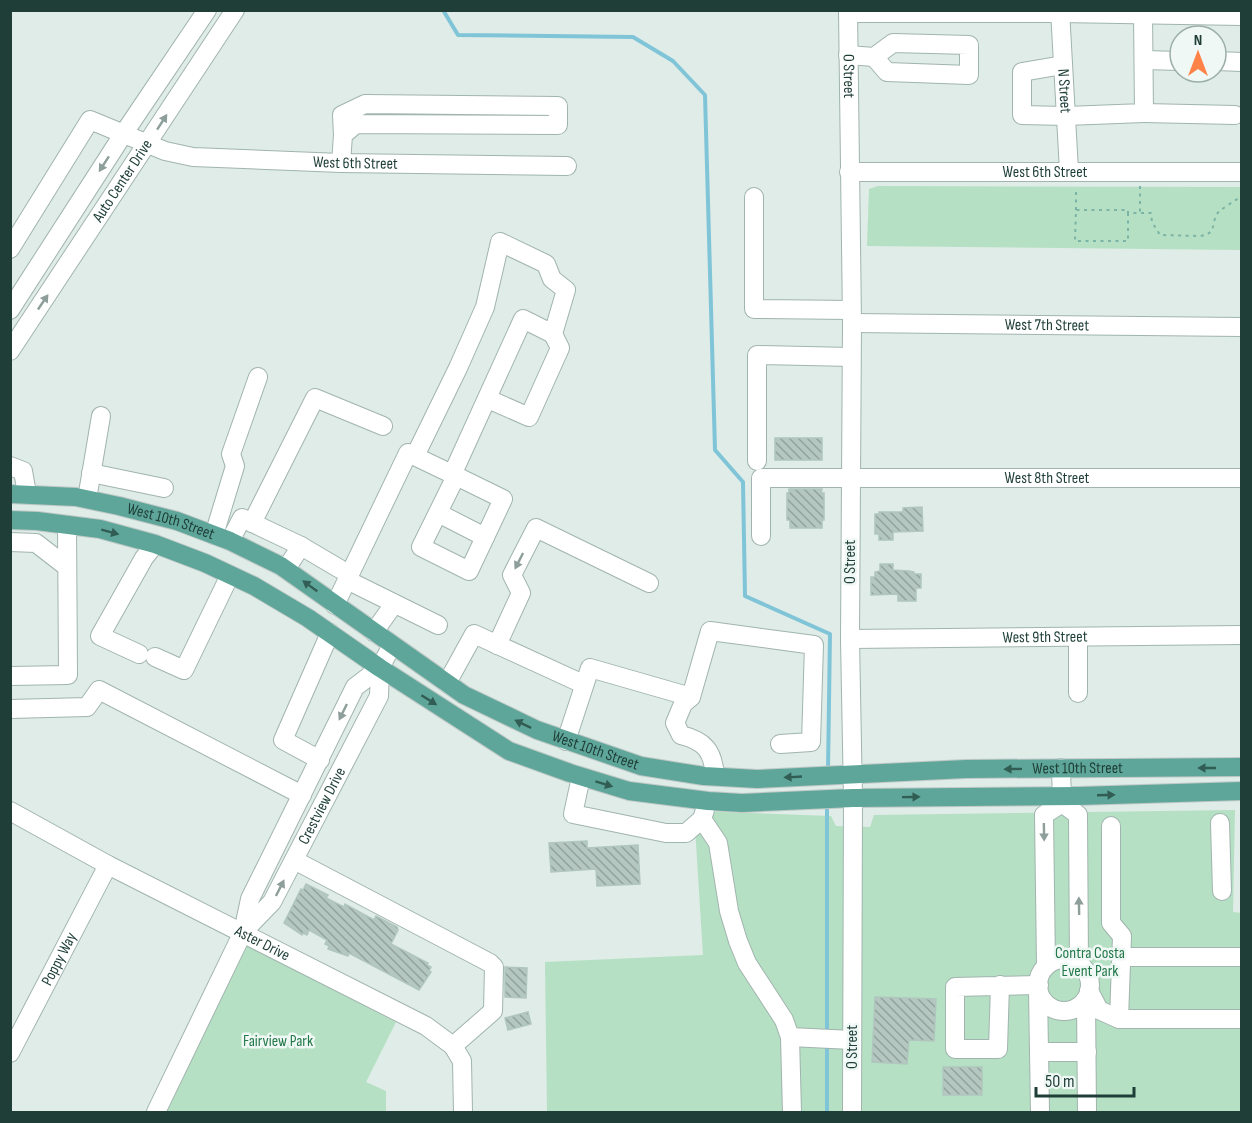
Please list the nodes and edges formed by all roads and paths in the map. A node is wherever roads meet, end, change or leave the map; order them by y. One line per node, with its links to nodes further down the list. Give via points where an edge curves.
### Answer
1 (207, 10): 16 (street, Auto Center Drive)
2 (235, 10): 18 (street, Auto Center Drive, one-way to 2)
3 (848, 12): 4 (street); 8 (street, O Street)
4 (1060, 12): 6 (street); 12 (street, N Street)
5 (1188, 13): 6 (street); 7 (street)
6 (1143, 14): 10 (street)
7 (1239, 15)
8 (849, 55): 9 (street); 21 (street, O Street)
9 (874, 57): 9 (street, via 887,72 969,75 969,45 893,43)
10 (1144, 60): 11 (street); 13 (street)
11 (1168, 61)
12 (1063, 65): 14 (street, N Street); 14 (street, via 1022,72 1022,115)
13 (1144, 113): 14 (street); 15 (street)
14 (1066, 116): 23 (street, N Street)
15 (1235, 116)
16 (124, 133): 18 (street, West 6th Street); 30 (street, West 6th Street, via 90,120); 31 (street, Auto Center Drive, one-way to 31)
17 (343, 135): 17 (street, via 356,124 558,125 558,106 365,104 342,116); 19 (street)
18 (147, 145): 19 (street, West 6th Street, via 193,157); 35 (street, Auto Center Drive, one-way to 18)
19 (341, 163): 20 (street, West 6th Street)
20 (567, 166)
21 (849, 172): 23 (street, West 6th Street); 32 (street, O Street)
22 (1242, 172): 23 (street, West 6th Street)
23 (1072, 177): 27 (path)
24 (1140, 183): 29 (path)
25 (1242, 196): 29 (path, via 1217,214 1206,235 1160,235 1151,213)
26 (754, 197): 32 (street, West 7th Street, via 754,309)
27 (1076, 210): 28 (path); 28 (path, via 1075,240 1128,240)
28 (1128, 213): 29 (path)
29 (1140, 213)
30 (10, 249)
31 (10, 310)
32 (851, 316): 33 (street, West 7th Street); 36 (street, O Street)
33 (1242, 327)
34 (553, 334): 38 (street, via 523,319); 38 (street, via 560,348 529,417); 41 (street, via 566,290 552,279 546,264 500,242 485,307)
35 (10, 351)
36 (851, 357): 42 (street, via 757,355); 46 (street, O Street)
37 (258, 377): 57 (street, via 231,454 235,466)
38 (488, 399): 45 (street)
39 (101, 416): 44 (street)
40 (383, 426): 53 (street, via 315,398)
41 (415, 456): 45 (street); 63 (street, via 408,453)
42 (757, 461)
43 (10, 466): 49 (street, via 23,471)
44 (91, 473): 48 (street); 50 (street)
45 (454, 476): 51 (street); 56 (street, via 503,499)
46 (851, 477): 47 (street, West 8th Street); 55 (street, West 8th Street, via 761,478); 73 (street, O Street)
47 (1242, 478)
48 (164, 488)
49 (19, 494): 50 (main road, West 10th Street)
50 (87, 500): 57 (main road, West 10th Street, via 177,521)
51 (438, 513): 56 (street); 56 (street, via 420,547 469,571)
52 (10, 520): 54 (main road, West 10th Street)
53 (252, 523): 57 (street, via 242,518); 60 (street)
54 (67, 525): 59 (main road, West 10th Street, one-way to 59, via 100,529); 61 (street)
55 (761, 536)
56 (485, 537)
57 (222, 538): 62 (main road, West 10th Street)
58 (10, 542): 61 (street, via 36,543)
59 (155, 544): 64 (main road, West 10th Street); 64 (street, via 100,636 184,670)
60 (301, 546): 62 (street); 63 (street)
61 (67, 567): 77 (street, via 68,675)
62 (286, 569): 66 (main road, West 10th Street, one-way to 62)
63 (344, 574): 66 (street); 67 (street)
64 (230, 575): 70 (main road, West 10th Street)
65 (649, 583): 75 (street, one-way to 75, via 536,528 512,575 521,593)
66 (335, 604): 69 (main road, West 10th Street)
67 (394, 604): 68 (street); 69 (street)
68 (438, 625)
69 (374, 632): 74 (main road, West 10th Street)
70 (330, 633): 76 (main road, West 10th Street); 85 (street, via 283,740)
71 (1242, 635): 72 (street, West 9th Street)
72 (1078, 637): 73 (street, West 9th Street); 80 (street)
73 (850, 639): 88 (street, O Street)
74 (392, 645): 76 (street, Crestview Drive); 78 (main road, West 10th Street)
75 (497, 645): 78 (street, via 474,634); 79 (street)
76 (380, 668): 85 (street, Crestview Drive, one-way to 85, via 355,687); 90 (main road, West 10th Street, one-way to 90, via 509,751); 100 (street, Crestview Drive, via 379,696)
77 (10, 676)
78 (447, 683): 83 (main road, West 10th Street, one-way to 78, via 464,695)
79 (584, 684): 81 (street, via 590,668); 83 (street)
80 (1078, 693)
81 (691, 697): 84 (street, via 710,632 814,645 811,742); 89 (street, via 683,704 675,723 681,735 699,740 714,760)
82 (10, 709): 92 (street, via 87,707 99,690)
83 (566, 741): 89 (main road, West 10th Street, via 641,766)
84 (780, 744)
85 (320, 760): 92 (street, Crestview Drive)
86 (1242, 767): 87 (main road, West 10th Street, one-way to 87)
87 (1061, 768): 88 (main road, West 10th Street, one-way to 88); 94 (street)
88 (852, 773): 89 (main road, West 10th Street, one-way to 89, via 757,779); 93 (street, O Street)
89 (715, 776)
90 (581, 777): 95 (main road, West 10th Street, one-way to 95, via 629,791); 97 (street, via 573,814 666,833 686,833)
91 (1242, 791): 94 (main road, West 10th Street, one-way to 91)
92 (302, 795): 103 (street, Crestview Drive, via 249,899)
93 (853, 798): 94 (main road, West 10th Street, one-way to 94); 95 (main road, West 10th Street); 114 (street, O Street)
94 (1062, 799): 106 (street, one-way to 94, via 1078,815); 107 (street, one-way to 107, via 1044,816)
95 (708, 801): 97 (street)
96 (10, 811): 101 (street, Aster Drive)
97 (702, 819): 113 (street, via 718,843 738,941)
98 (1220, 823): 102 (street)
99 (1111, 826): 104 (street, via 1111,923 1122,936)
100 (294, 860): 103 (street, Crestview Drive, one-way to 100, via 273,902); 115 (street, via 494,968 493,1011)
101 (108, 865): 103 (street, Aster Drive); 118 (street, Poppy Way)
102 (1222, 891)
103 (243, 932): 115 (street, Aster Drive, via 426,1026); 119 (street, Crestview Drive)
104 (1121, 957): 105 (street); 111 (street)
105 (1242, 957)
106 (1079, 965): 107 (street, via 1060,960); 110 (street, via 1090,982)
107 (1046, 966): 109 (street)
108 (1000, 985): 109 (street)
109 (1039, 987): 110 (street, via 1047,1005 1063,1011 1080,1006); 116 (street)
110 (1088, 995): 111 (street, via 1098,1010); 117 (street)
111 (1119, 1019): 112 (street)
112 (1242, 1019)
113 (790, 1037): 114 (street); 121 (street)
114 (844, 1039): 122 (street, O Street)
115 (453, 1046): 120 (street, via 462,1061)
116 (1039, 1052): 117 (street); 123 (street)
117 (1087, 1052): 124 (street)
118 (10, 1053)
119 (156, 1113)
120 (463, 1113)
121 (792, 1113)
122 (852, 1113)
123 (1040, 1113)
124 (1087, 1113)

